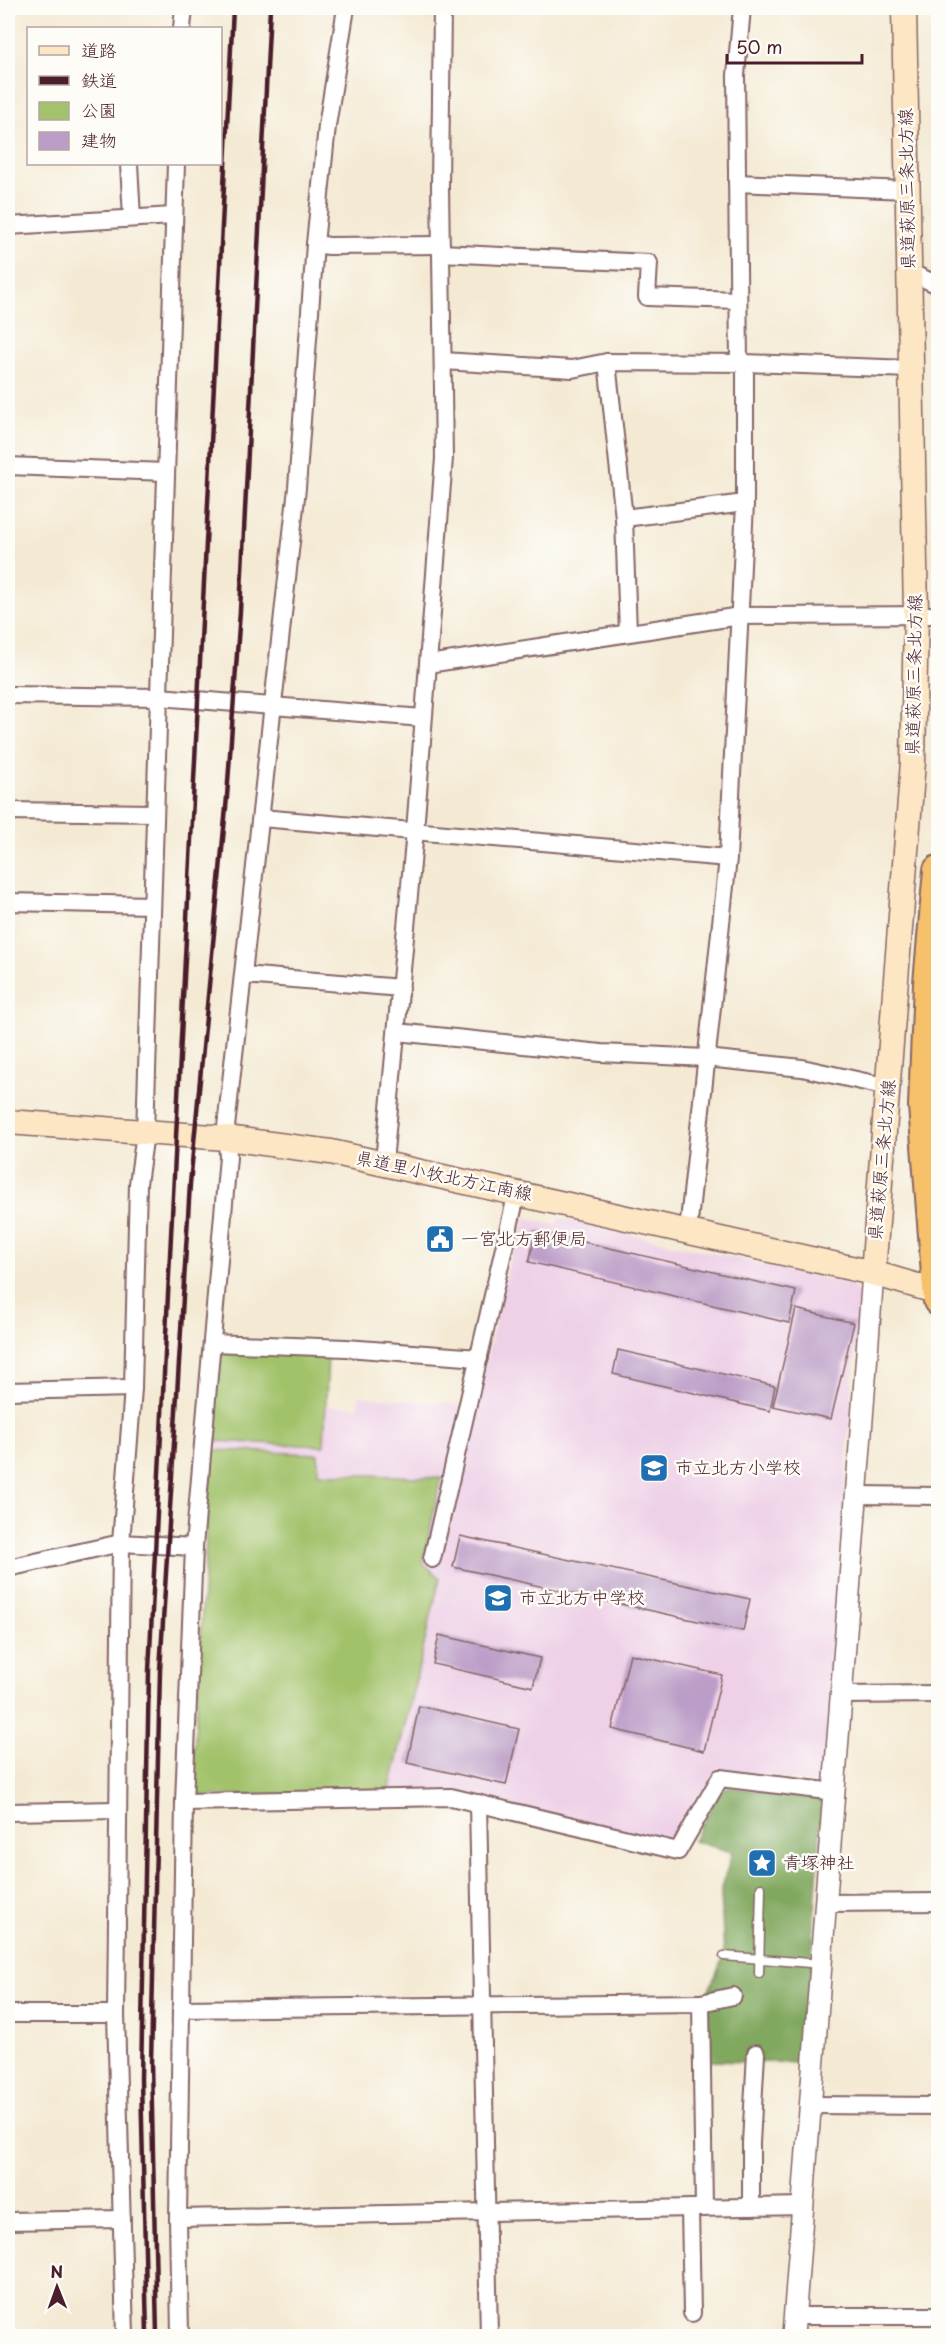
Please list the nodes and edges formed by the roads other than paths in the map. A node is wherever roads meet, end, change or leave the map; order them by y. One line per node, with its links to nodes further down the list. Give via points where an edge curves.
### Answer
1 (184, 8): 6 (street)
2 (346, 8): 14 (street, via 327,126)
3 (442, 8): 15 (street)
4 (742, 8): 9 (street, via 736,75)
5 (904, 8): 10 (main road, 県道萩原三条北方線)
6 (182, 27)
7 (129, 165): 12 (street)
8 (176, 165): 11 (street)
9 (737, 183): 10 (street); 18 (street)
10 (907, 190): 16 (main road, 県道萩原三条北方線)
11 (173, 216): 12 (street); 24 (street)
12 (132, 218): 13 (street)
13 (8, 226)
14 (315, 244): 15 (street); 33 (street, via 297,488)
15 (441, 249): 18 (street, via 648,263 647,297); 19 (street)
16 (909, 272): 17 (street); 22 (main road, 県道萩原三条北方線)
17 (939, 285)
18 (738, 300): 21 (street)
19 (443, 361): 20 (street, via 572,369); 30 (street, via 444,458)
20 (607, 362): 21 (street); 26 (street)
21 (742, 363): 22 (street); 25 (street)
22 (910, 369): 27 (main road, 県道萩原三条北方線)
23 (8, 466): 24 (street)
24 (166, 472): 32 (street)
25 (745, 503): 26 (street); 28 (street)
26 (624, 518): 29 (street)
27 (927, 615): 28 (street); 47 (main road, 県道萩原三条北方線)
28 (740, 616): 29 (street); 39 (street)
29 (628, 633): 30 (street)
30 (428, 664): 34 (street)
31 (8, 695): 32 (street)
32 (159, 697): 33 (street); 36 (street)
33 (274, 705): 34 (street); 37 (street)
34 (423, 718): 38 (street)
35 (8, 811): 36 (street)
36 (154, 813): 42 (street)
37 (261, 818): 38 (street); 43 (street)
38 (415, 831): 39 (street); 44 (street)
39 (728, 858): 46 (street)
40 (939, 870): 55 (highway, via 928,983 923,1106)
41 (8, 902): 42 (street)
42 (152, 904): 49 (street)
43 (243, 975): 44 (street); 50 (street)
44 (400, 988): 45 (street)
45 (397, 1032): 46 (street, via 601,1053); 51 (street)
46 (706, 1058): 47 (street, via 802,1068); 53 (street)
47 (888, 1087): 54 (main road, 県道萩原三条北方線)
48 (8, 1122): 49 (main road, 県道里小牧北方江南線)
49 (145, 1133): 50 (main road, 県道里小牧北方江南線); 58 (street, via 138,1184)
50 (226, 1138): 51 (main road, 県道里小牧北方江南線); 56 (street, via 228,1157)
51 (384, 1162): 52 (main road, 県道里小牧北方江南線)
52 (517, 1192): 53 (main road, 県道里小牧北方江南線); 57 (street)
53 (688, 1231): 54 (main road, 県道里小牧北方江南線)
54 (873, 1273): 55 (main road); 60 (street)
55 (938, 1295)
56 (212, 1343): 57 (street); 63 (street)
57 (479, 1358): 64 (street)
58 (133, 1388): 59 (street); 62 (street)
59 (8, 1391)
60 (858, 1495): 61 (street); 67 (street)
61 (939, 1497)
62 (121, 1543): 63 (street); 65 (street); 71 (street)
63 (194, 1547): 69 (street)
64 (432, 1559)
65 (8, 1568)
66 (939, 1694): 67 (street)
67 (842, 1695): 68 (street)
68 (835, 1792): 70 (street, via 720,1778 678,1851); 75 (street)
69 (184, 1802): 70 (street, via 451,1797); 83 (street)
70 (478, 1803): 82 (street)
71 (117, 1810): 72 (street); 85 (street)
72 (8, 1812)
73 (761, 1888): 77 (lane)
74 (939, 1902): 75 (street)
75 (827, 1903): 78 (street)
76 (724, 1956): 77 (lane)
77 (759, 1958): 78 (lane); 79 (lane)
78 (822, 1964): 87 (street)
79 (759, 1973)
80 (733, 1995): 81 (street)
81 (701, 2003): 82 (street); 91 (street)
82 (483, 2004): 83 (street); 92 (street)
83 (181, 2009): 93 (street)
84 (8, 2014): 85 (street)
85 (116, 2014): 94 (street)
86 (756, 2053): 90 (street)
87 (812, 2105): 88 (street); 89 (street)
88 (939, 2106)
89 (802, 2206): 90 (street); 98 (street)
90 (752, 2207): 91 (street)
91 (697, 2208): 92 (street); 96 (street)
92 (487, 2211): 93 (street); 101 (street)
93 (178, 2218): 100 (street)
94 (122, 2219): 95 (street); 99 (street)
95 (8, 2221)
96 (692, 2313)
97 (939, 2316): 98 (street)
98 (794, 2326)
99 (125, 2337)
100 (180, 2337)
101 (489, 2337)

